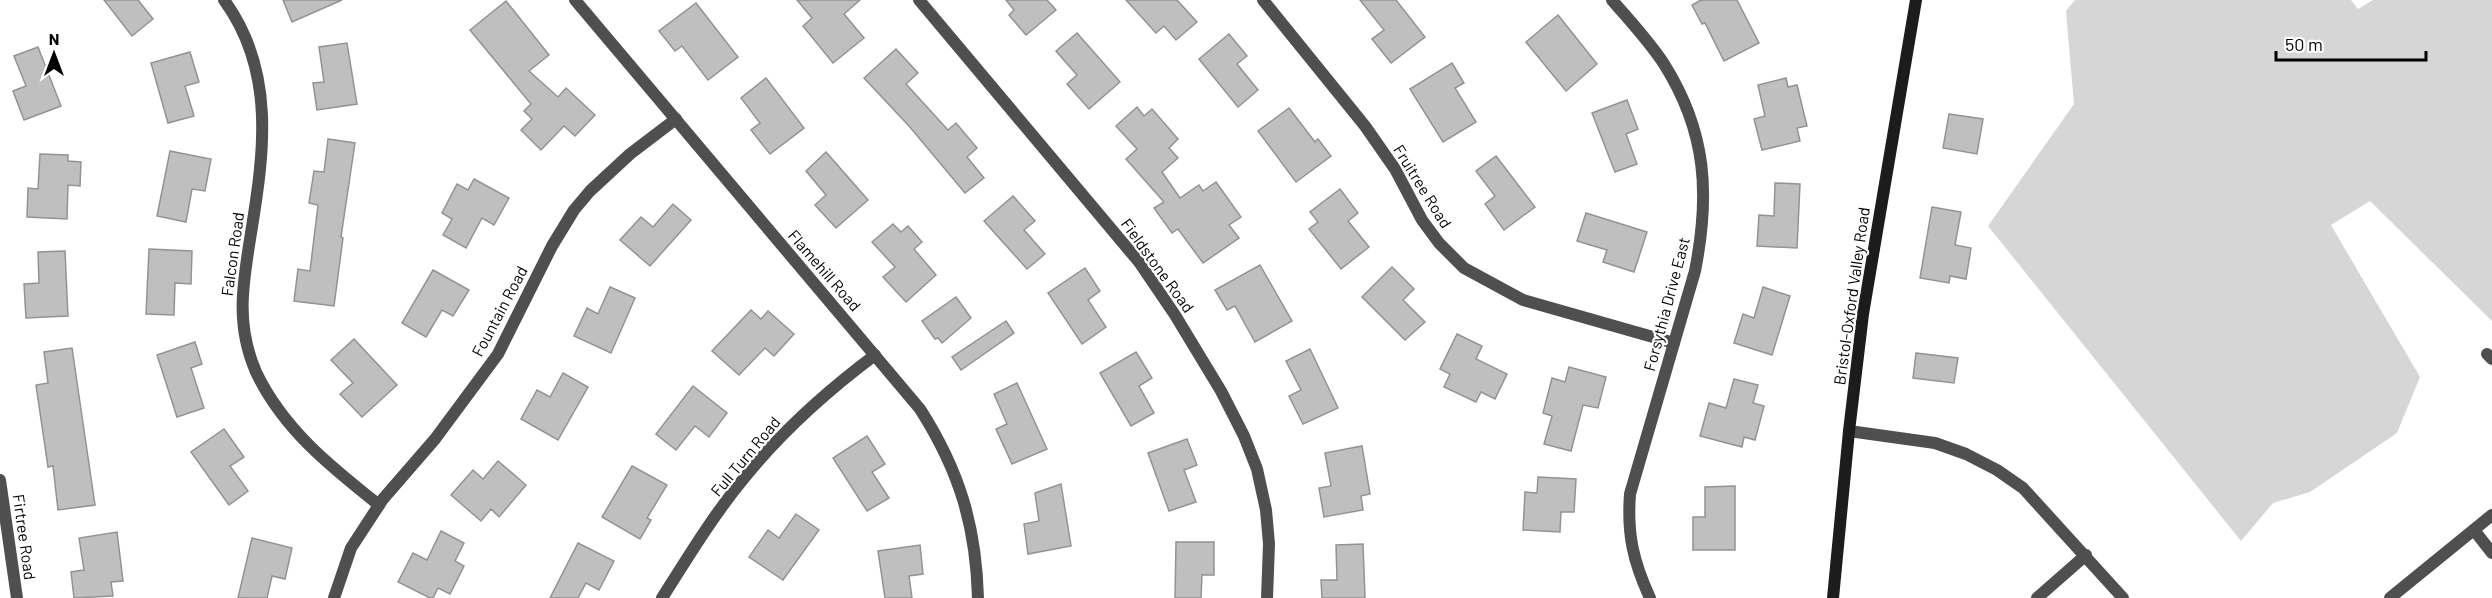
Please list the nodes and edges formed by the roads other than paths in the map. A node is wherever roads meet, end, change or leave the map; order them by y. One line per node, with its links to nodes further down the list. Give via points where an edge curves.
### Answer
1 (224, 0): 12 (street, Falcon Road, via 252,55 263,121 260,176 241,293 250,355 286,422)
2 (575, 0): 7 (street, Flamehill Road)
3 (920, 0): 21 (street, Fieldstone Road, via 1139,262 1221,391 1257,469 1269,544)
4 (1263, 0): 8 (street, Fruitree Road, via 1365,126 1395,169 1422,220 1464,268 1523,300)
5 (1612, 0): 8 (street, Forsythia Drive East, via 1664,65 1686,106 1697,138 1705,202 1702,235)
6 (1916, 0): 10 (main road, Bristol-Oxford Valley Road, via 1863,314)
7 (676, 118): 9 (street, Flamehill Road); 12 (street, Fountain Road, via 630,154 574,210 498,354)
8 (1674, 343): 22 (street, Forsythia Drive East, via 1630,494 1630,542)
9 (875, 355): 19 (street, Full Turn Road, via 826,392 745,477); 20 (street, Flamehill Road, via 920,409 960,487 970,520)
10 (1849, 431): 16 (street, via 1935,443 1997,470 2023,488); 23 (main road, Bristol-Oxford Valley Road)
11 (0, 480): 17 (street, Firtree Road)
12 (379, 506): 18 (street, Fountain Road, via 351,548)
13 (2492, 515): 14 (street)
14 (2474, 530): 15 (street); 26 (street)
15 (2492, 553)
16 (2086, 555): 24 (street); 25 (street)
17 (17, 598)
18 (334, 598)
19 (662, 598)
20 (978, 598)
21 (1267, 598)
22 (1650, 598)
23 (1833, 598)
24 (2037, 598)
25 (2123, 598)
26 (2390, 598)

